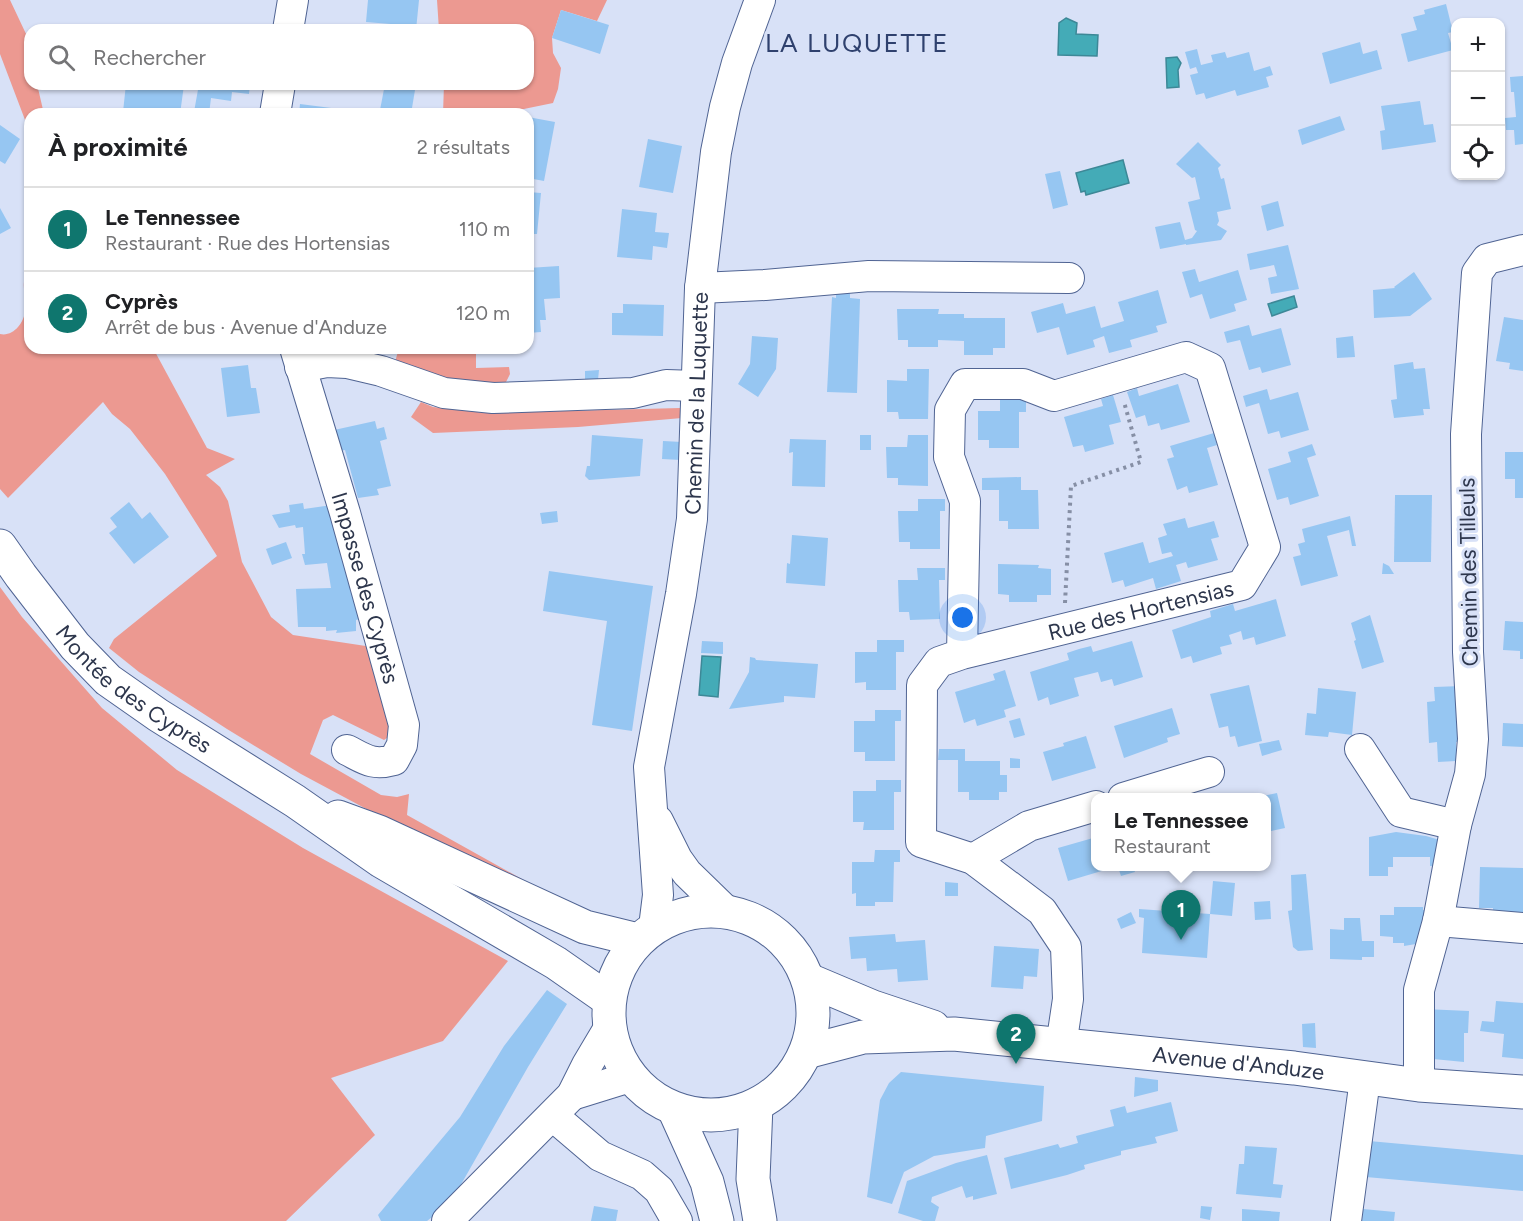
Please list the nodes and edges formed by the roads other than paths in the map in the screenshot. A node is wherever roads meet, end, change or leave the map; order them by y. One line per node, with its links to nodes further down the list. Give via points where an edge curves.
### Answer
1 (294, 0): 3 (street)
2 (760, 0): 8 (street, Chemin de la Luquette, via 724,107)
3 (289, 24)
4 (279, 90): 5 (street)
5 (276, 108)
6 (1523, 250): 20 (street, Chemin des Tilleuls, via 1487,259 1477,273 1466,434 1468,652 1473,739 1470,774)
7 (1070, 278): 8 (street, via 869,276)
8 (700, 288): 10 (street, Chemin de la Luquette)
9 (298, 358): 10 (street, Impasse des Cyprès, via 381,371 444,393 493,398 633,393 666,385); 14 (street, Impasse des Cyprès, via 404,725 402,745 394,760 380,764)
10 (696, 386): 19 (street, Chemin de la Luquette, via 692,519 649,766)
11 (0, 546): 17 (main road, Montée des Cyprès, via 75,646 108,680)
12 (962, 654): 12 (street, Rue des Hortensias, via 965,501 948,457 950,410 965,384 1023,384 1054,396 1185,357 1210,368 1265,548 1242,585); 21 (street, Rue des Hortensias, via 939,662 922,685 921,842)
13 (1360, 749): 20 (street, via 1401,813)
14 (347, 750)
15 (1209, 772): 16 (street)
16 (1140, 793)
17 (295, 801): 25 (main road, Montée des Cyprès, via 379,832 585,927); 27 (main road, Montée des Cyprès, via 381,861 556,963)
18 (1091, 807): 21 (street, via 1029,826)
19 (653, 810): 22 (street, Chemin de la Luquette, via 677,859); 25 (street, Chemin de la Luquette, via 657,895)
20 (1456, 825): 23 (street, Chemin des Tilleuls)
21 (973, 859): 29 (street, Rue des Hortensias, via 1042,911 1066,946 1068,999)
22 (724, 910): 25 (main road, via 676,915); 26 (main road, via 752,918 777,933 796,954)
23 (1437, 921): 24 (street); 33 (street, Chemin des Tilleuls, via 1419,990)
24 (1523, 928)
25 (646, 933): 27 (main road, via 618,968)
26 (808, 980): 28 (main road, Avenue d'Anduze); 30 (main road, via 814,1004)
27 (609, 1014): 31 (main road, via 617,1054); 36 (street, via 587,1065)
28 (954, 1034): 29 (main road, Avenue d'Anduze); 30 (main road, Avenue d'Anduze, via 863,1037)
29 (1061, 1046): 32 (main road, Avenue d'Anduze, via 1294,1068)
30 (806, 1052): 35 (main road, via 777,1092)
31 (630, 1077): 36 (street); 37 (main road, via 650,1096)
32 (1365, 1079): 33 (main road, Avenue d'Anduze); 42 (street)
33 (1419, 1085): 34 (main road, Avenue d'Anduze)
34 (1523, 1092)
35 (756, 1105): 37 (main road, via 729,1114 701,1115); 41 (main road, via 753,1179)
36 (563, 1106): 38 (street); 39 (street, via 600,1156 642,1175 659,1190)
37 (674, 1109): 40 (main road, via 707,1182)
38 (447, 1221)
39 (677, 1221)
40 (717, 1221)
41 (760, 1221)
42 (1346, 1221)

